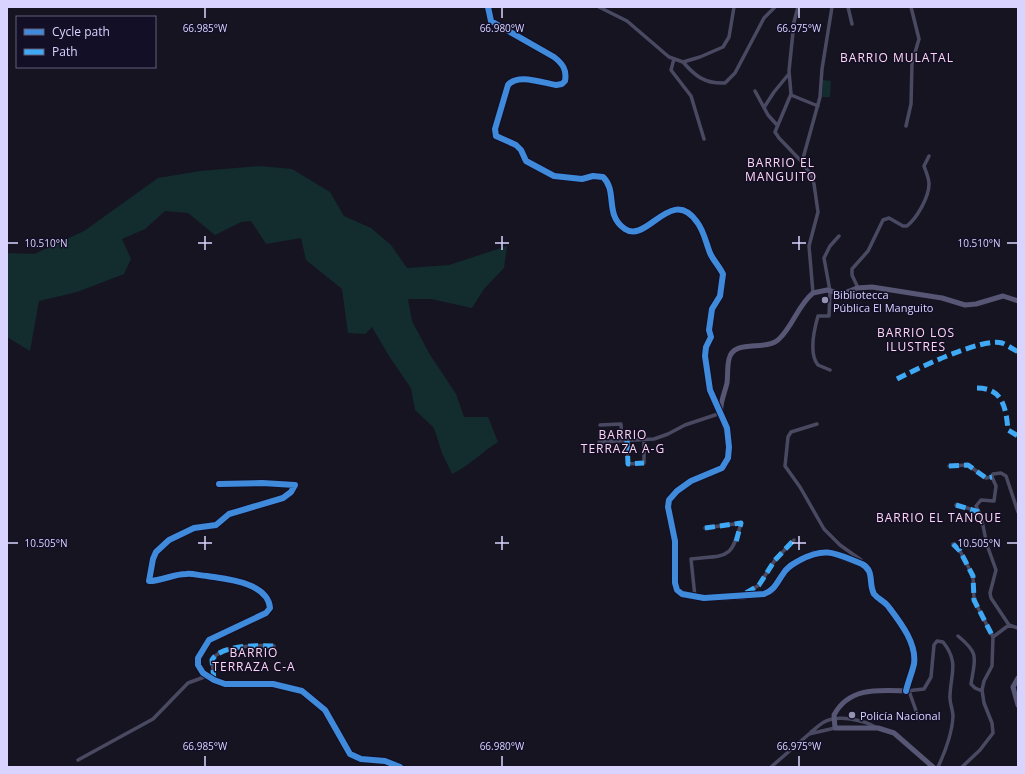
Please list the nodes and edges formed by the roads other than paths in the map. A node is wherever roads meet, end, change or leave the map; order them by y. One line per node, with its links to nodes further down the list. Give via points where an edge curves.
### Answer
1 (488, 7): 28 (street, via 491,21 554,57 561,63 566,74 562,84 519,78 511,81 495,129 496,136 516,145 526,160 554,176 603,177 608,186 614,217 629,231 649,225 664,212 672,210 687,213 697,222 710,255 723,274 720,296 712,309 710,337 705,356 710,390)
2 (599, 7): 10 (street, via 627,21)
3 (734, 7): 11 (street, via 729,36 723,47)
4 (774, 7): 11 (street, via 764,18 735,73 724,83 702,80)
5 (798, 7): 12 (street)
6 (832, 7): 16 (street)
7 (848, 7): 9 (street)
8 (911, 7): 18 (street, via 919,39 912,63 911,104)
9 (852, 24)
10 (674, 59): 11 (street); 19 (street, via 671,70 691,96)
11 (683, 62)
12 (788, 75): 14 (street); 15 (street)
13 (755, 92): 15 (street)
14 (791, 95): 16 (street); 17 (street)
15 (764, 106): 17 (street, via 768,115)
16 (818, 106): 21 (street)
17 (778, 125): 21 (street, via 775,130 776,136)
18 (906, 126)
19 (704, 139)
20 (929, 156): 23 (street, via 924,166 929,188 920,209 907,226 889,218 883,220 868,251 852,269 852,276)
21 (802, 162): 25 (street, via 811,175 817,204 817,217 809,246)
22 (839, 236): 24 (street, via 825,255)
23 (858, 288): 24 (street, via 842,294); 26 (street, via 892,289 965,305 1003,296)
24 (830, 291): 25 (street); 27 (street, via 829,316 818,316 812,351 818,365)
25 (813, 292): 28 (street, via 777,342 765,346 744,347 732,354 728,360 727,380)
26 (1018, 301)
27 (830, 370)
28 (720, 412): 31 (street, via 662,436); 45 (street, via 728,438 728,458 725,465 677,491 668,504 676,541 676,587 682,594)
29 (817, 424): 44 (street, via 791,432 788,437 785,466 824,529 861,560)
30 (600, 425): 32 (street, via 621,424)
31 (644, 440): 33 (street); 33 (street, via 644,463 628,464)
32 (622, 441): 33 (street); 34 (street)
33 (627, 441)
34 (599, 442)
35 (949, 466): 36 (street, via 968,465 986,478)
36 (992, 477): 39 (street, via 996,486 994,501 979,502 976,506); 40 (street, via 998,472 1006,476)
37 (219, 484): 52 (street, via 295,485 283,498 229,514 216,525 194,528 178,534 156,552 149,581 161,581 185,574 230,579 255,588 269,603 270,608 266,613 208,640 197,662)
38 (956, 505): 39 (street)
39 (979, 512): 47 (street, via 996,570 991,598)
40 (1018, 512)
41 (705, 528): 45 (street, via 741,523 734,546 728,553 723,556 691,559)
42 (794, 540): 46 (street, via 775,560 759,585)
43 (953, 544): 50 (street, via 964,557 973,576 975,603)
44 (862, 564): 46 (street, via 827,552 813,553 787,568 772,591); 55 (street, via 869,569 874,593 890,609 906,631 911,643 914,662)
45 (695, 597): 46 (street)
46 (741, 597)
47 (1009, 625): 48 (street); 50 (street)
48 (1018, 628)
49 (958, 636): 56 (street, via 972,648 972,684)
50 (994, 637): 56 (street, via 992,666)
51 (274, 646): 54 (street, via 246,646 217,652 212,660)
52 (207, 676): 54 (street); 63 (street, via 188,683 153,719)
53 (1018, 678): 57 (street, via 1013,687)
54 (214, 680): 64 (street, via 225,684 277,684 302,691 324,710 350,754 361,759 385,761)
55 (907, 691): 58 (street, via 869,691 855,694 841,706); 59 (street); 67 (street, via 921,690 930,680 934,645 940,640 951,653 953,662 950,695 953,716)
56 (982, 691): 68 (street, via 993,733)
57 (1018, 705)
58 (834, 719): 60 (street); 61 (street, via 864,722); 62 (street, via 824,721)
59 (919, 719)
60 (835, 728): 61 (street); 62 (street)
61 (878, 728): 66 (street, via 898,736)
62 (808, 734): 65 (street)
63 (78, 760)
64 (400, 767)
65 (772, 767)
66 (932, 767)
67 (938, 767)
68 (962, 767)

